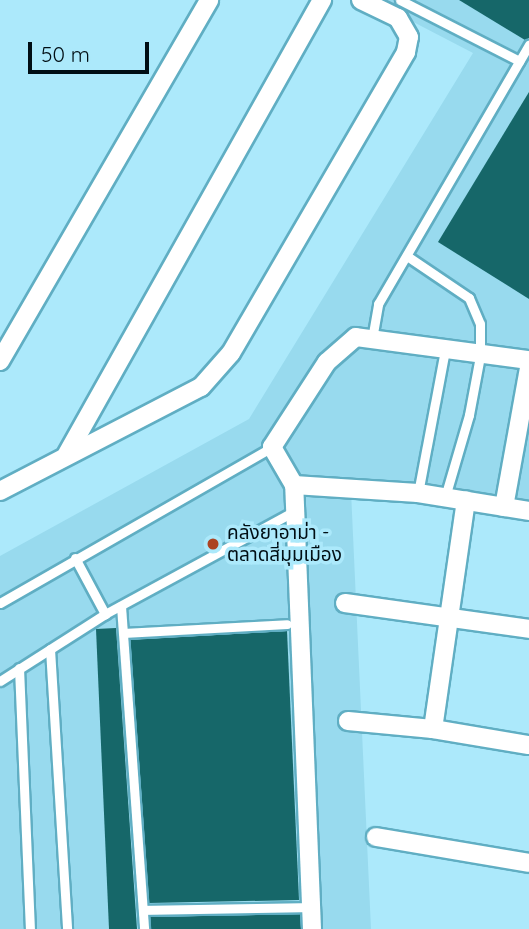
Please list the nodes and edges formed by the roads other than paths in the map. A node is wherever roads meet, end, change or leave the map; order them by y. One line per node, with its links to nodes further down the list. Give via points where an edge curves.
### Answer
1 (209, 0): 12 (street)
2 (322, 0): 15 (street)
3 (361, 0): 15 (street, via 398,18 409,37 406,52 232,354 201,387)
4 (400, 0): 6 (lane)
5 (529, 45): 6 (lane)
6 (519, 61): 7 (lane)
7 (407, 256): 8 (lane, via 378,304); 10 (lane, via 469,298 477,310)
8 (372, 339): 9 (street); 14 (street, via 356,337 327,362)
9 (445, 350): 10 (street); 18 (lane)
10 (480, 356): 11 (street); 19 (lane, via 469,415)
11 (529, 360)
12 (0, 361)
13 (529, 368): 21 (street)
14 (272, 447): 16 (street); 24 (lane)
15 (67, 454): 17 (street)
16 (294, 485): 18 (street); 22 (street)
17 (0, 491)
18 (418, 493): 19 (street)
19 (445, 497): 20 (street)
20 (466, 500): 21 (street); 29 (street)
21 (504, 507): 23 (street)
22 (295, 511): 27 (lane); 41 (street)
23 (529, 511)
24 (75, 558): 25 (lane); 28 (lane)
25 (0, 603)
26 (345, 603): 29 (street)
27 (121, 606): 28 (lane); 32 (lane)
28 (105, 614): 33 (lane)
29 (453, 616): 31 (street); 37 (street)
30 (287, 624): 32 (lane)
31 (529, 629)
32 (123, 633): 42 (lane)
33 (50, 649): 34 (lane); 44 (lane)
34 (19, 668): 35 (lane); 43 (lane)
35 (0, 681)
36 (348, 721): 37 (street)
37 (433, 729): 38 (street)
38 (529, 745)
39 (376, 837): 40 (street)
40 (529, 863)
41 (311, 907): 42 (lane); 46 (street)
42 (143, 911): 45 (lane)
43 (30, 929)
44 (67, 929)
45 (144, 929)
46 (312, 929)

